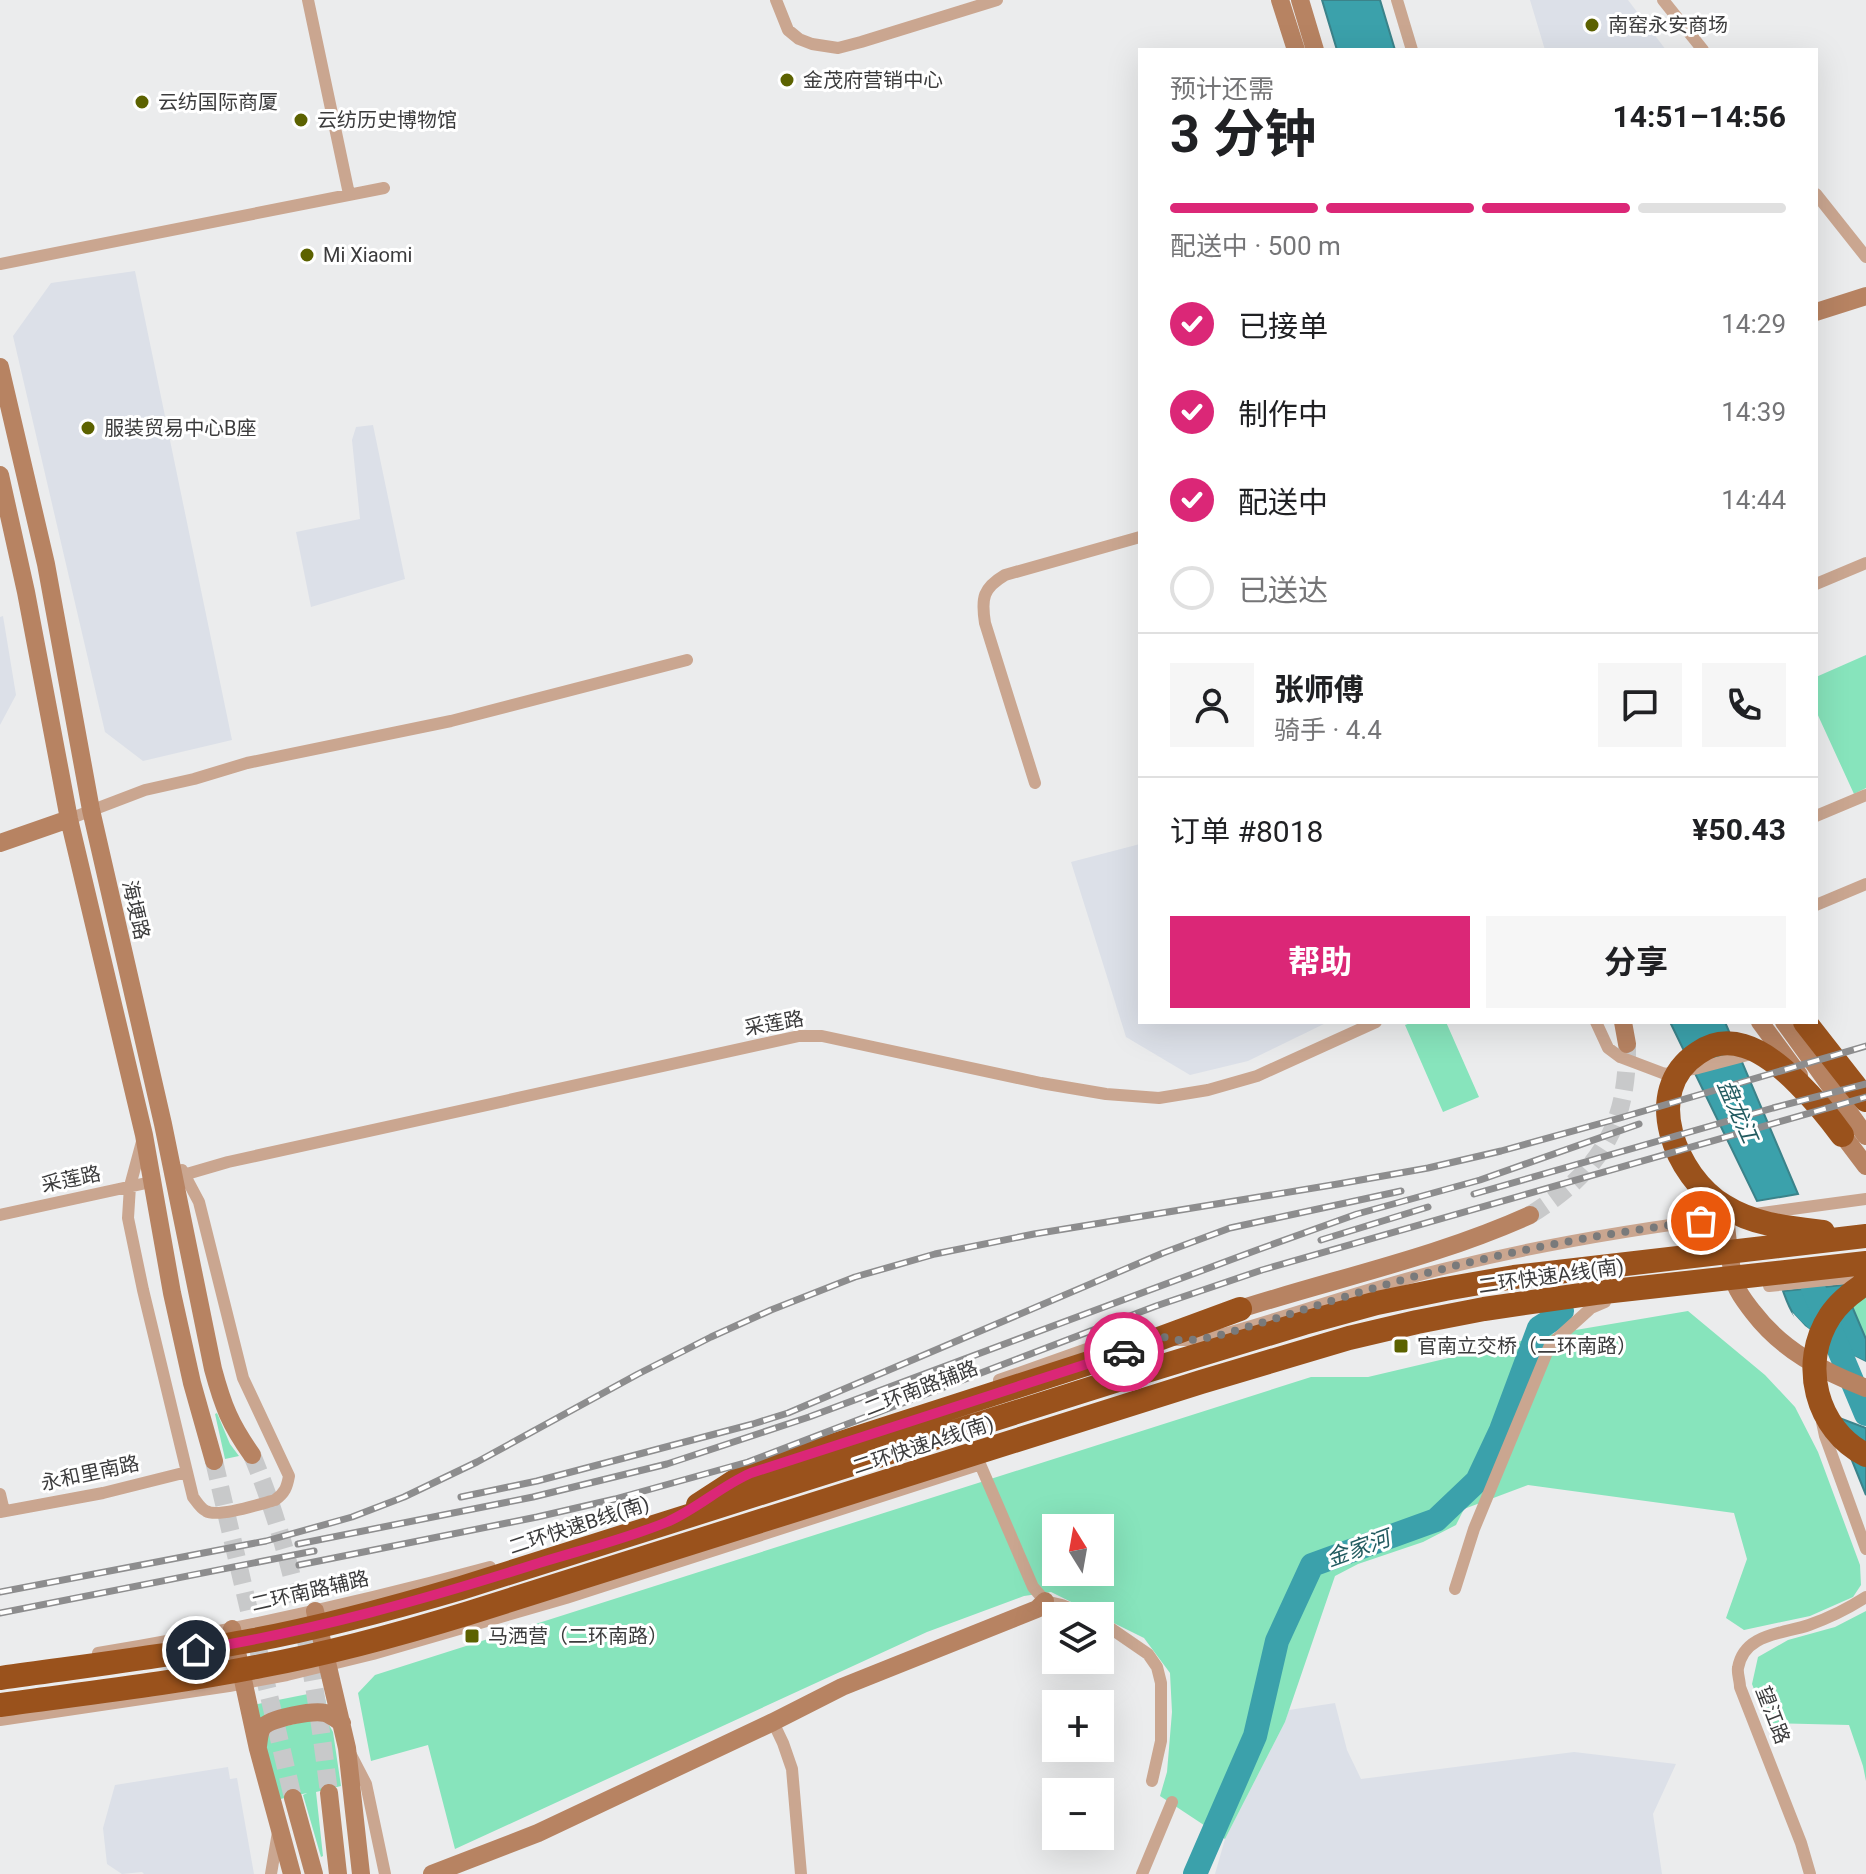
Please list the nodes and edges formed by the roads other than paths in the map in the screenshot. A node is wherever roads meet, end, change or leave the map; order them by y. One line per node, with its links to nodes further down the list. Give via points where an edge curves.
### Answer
1 (308, 0): 13 (street)
2 (776, 0): 3 (street, via 788,30 799,39 838,48)
3 (997, 0)
4 (1280, 0): 8 (main road)
5 (1300, 0): 9 (main road)
6 (1397, 0): 10 (street)
7 (1663, 0): 11 (street)
8 (1295, 48)
9 (1314, 48)
10 (1411, 48)
11 (1701, 48)
12 (384, 188): 13 (street)
13 (349, 194): 16 (street)
14 (1818, 197): 15 (street)
15 (1866, 257)
16 (0, 264)
17 (1866, 296): 18 (main road)
18 (1818, 311)
19 (0, 367): 27 (main road, 海埂路, via 46,564)
20 (0, 475): 29 (main road)
21 (1138, 538): 25 (street, via 1005,575 987,588 985,623)
22 (1866, 563): 23 (street)
23 (1818, 583)
24 (687, 660): 27 (street, via 451,721 247,763)
25 (1035, 783)
26 (1866, 795): 28 (street)
27 (91, 810): 29 (street); 45 (main road, 海埂路, via 164,1132)
28 (1818, 815)
29 (69, 819): 30 (main road); 42 (main road)
30 (0, 843)
31 (1866, 884): 32 (street)
32 (1818, 904)
33 (1372, 1024): 45 (street, 采莲路, via 1257,1076 1159,1098 1041,1083 822,1036 799,1036)
34 (1597, 1024): 40 (street, via 1608,1048)
35 (1623, 1024): 40 (main road)
36 (1762, 1024): 43 (main road)
37 (1785, 1024): 43 (main road)
38 (1801, 1024): 40 (street, via 1784,1042 1747,1056 1665,1074)
39 (1805, 1024): 41 (highway)
40 (1622, 1049)
41 (1866, 1100)
42 (144, 1135): 46 (main road); 47 (street)
43 (1854, 1135): 44 (main road); 52 (highway, via 1775,1063 1736,1044 1713,1045 1692,1057 1681,1070 1668,1107 1680,1157 1714,1200 1768,1224)
44 (1866, 1166)
45 (179, 1176): 62 (main road, 海埂路, via 213,1369 234,1430); 66 (street, via 199,1202 243,1378 289,1476 288,1486 275,1500 217,1514 199,1506)
46 (151, 1182): 47 (street, 采莲路); 64 (main road)
47 (130, 1186): 49 (street, 采莲路); 66 (street, via 128,1218)
48 (1866, 1199): 51 (street, 二环南路辅路)
49 (0, 1215)
50 (1530, 1215): 58 (main road, via 1414,1258)
51 (1725, 1217): 56 (main road); 59 (street, 二环南路辅路, via 1459,1265 1213,1337)
52 (1866, 1235): 69 (highway, 二环快速B线(南), via 1514,1277 1377,1303)
53 (1866, 1263): 82 (highway, 二环快速A线(南), via 1518,1303 1384,1329 403,1633 246,1669)
54 (1866, 1276): 56 (street)
55 (1866, 1283): 63 (highway, via 1824,1325 1815,1373 1818,1398 1829,1421)
56 (1737, 1289): 57 (street); 60 (main road, via 1767,1328)
57 (1605, 1302): 65 (street, via 1490,1316 1370,1342); 71 (street, via 1550,1345 1474,1529)
58 (1240, 1309): 59 (highway)
59 (1165, 1337): 69 (highway, via 759,1470 678,1517); 75 (street, 二环南路辅路, via 1139,1334 1087,1349 884,1423 655,1517 483,1569)
60 (1814, 1365): 61 (main road); 70 (street, via 1825,1436)
61 (1866, 1388)
62 (252, 1455)
63 (1866, 1455)
64 (214, 1461)
65 (980, 1464): 73 (street, via 1033,1587); 78 (street, via 531,1609)
66 (187, 1472): 68 (street, 永和里南路)
67 (0, 1494): 68 (street)
68 (2, 1511)
69 (643, 1530): 80 (highway, 二环快速B线(南), via 418,1601 299,1631)
70 (1866, 1549)
71 (1455, 1589)
72 (1866, 1597): 102 (street, 望江路, via 1810,1625 1764,1637 1747,1647 1738,1668 1740,1687)
73 (1045, 1601): 74 (street); 84 (main road, via 1037,1609 842,1687)
74 (1049, 1602)
75 (315, 1611): 76 (street, 二环南路辅路); 78 (main road)
76 (232, 1629): 79 (street, 二环南路辅路); 81 (main road)
77 (1114, 1631): 88 (street, via 1148,1654 1157,1667 1161,1741)
78 (328, 1666): 81 (street); 85 (main road)
79 (0, 1667)
80 (0, 1678)
81 (243, 1683): 83 (street); 87 (main road)
82 (0, 1705)
83 (0, 1720)
84 (773, 1722): 99 (main road, via 538,1833); 100 (street, via 792,1769)
85 (342, 1723): 86 (main road); 87 (main road, via 323,1712 271,1721 263,1727)
86 (347, 1748): 97 (main road); 98 (street, via 366,1784)
87 (258, 1749): 92 (main road)
88 (1152, 1781)
89 (329, 1793): 96 (main road)
90 (293, 1798): 95 (main road)
91 (1172, 1802): 101 (street)
92 (279, 1825): 93 (street); 94 (main road)
93 (271, 1874)
94 (292, 1874)
95 (314, 1874)
96 (338, 1874)
97 (361, 1874)
98 (385, 1874)
99 (432, 1874)
100 (801, 1874)
101 (1142, 1874)
102 (1810, 1874)

